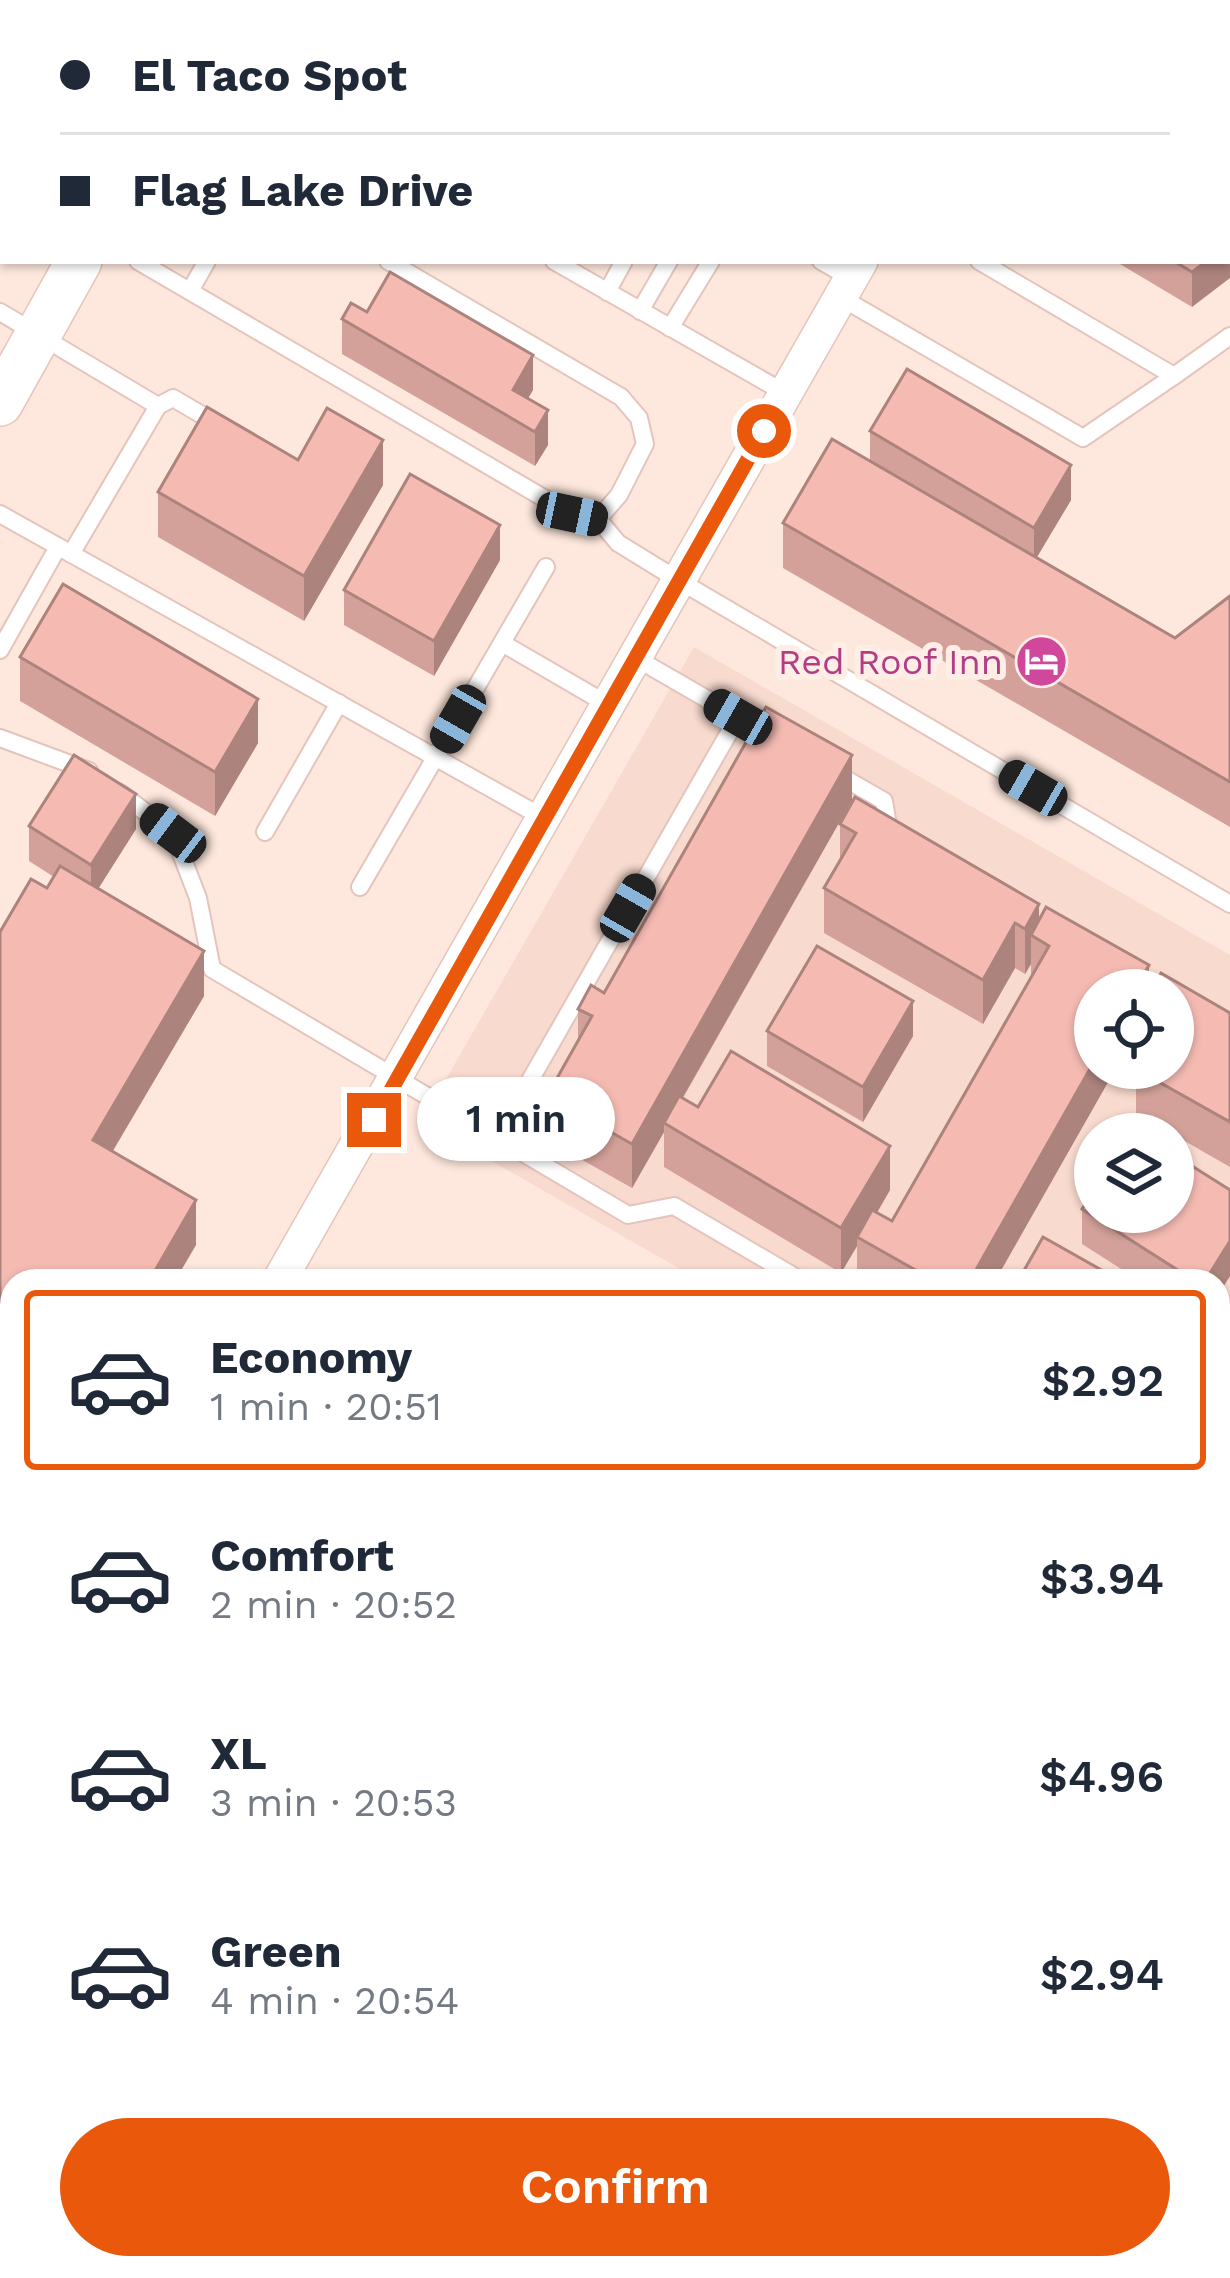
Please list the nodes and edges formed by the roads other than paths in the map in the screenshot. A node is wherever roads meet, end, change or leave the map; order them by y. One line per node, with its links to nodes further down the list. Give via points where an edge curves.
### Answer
1 (76, 264): 14 (main road)
2 (143, 264): 11 (lane)
3 (205, 264): 11 (lane)
4 (393, 264): 23 (lane, via 621,397 639,418 645,444)
5 (559, 264): 12 (lane)
6 (622, 264): 12 (lane)
7 (667, 264): 13 (lane)
8 (709, 264): 15 (lane)
9 (984, 264): 17 (lane)
10 (851, 278): 17 (lane, via 1084,438); 18 (street)
11 (190, 291): 23 (lane, via 572,514)
12 (607, 292): 13 (lane)
13 (640, 311): 15 (lane)
14 (19, 323): 19 (main road); 20 (lane)
15 (670, 328): 18 (lane)
16 (1230, 335): 17 (lane)
17 (1174, 376)
18 (785, 393): 26 (street)
19 (0, 404)
20 (158, 406): 21 (lane, via 173,398); 24 (lane)
21 (230, 431)
22 (0, 514): 24 (lane)
23 (598, 519): 26 (lane, via 617,543)
24 (65, 550): 28 (lane); 30 (lane)
25 (546, 567): 27 (lane)
26 (678, 580): 29 (street); 41 (lane)
27 (502, 643): 31 (lane); 35 (lane)
28 (0, 650)
29 (634, 657): 31 (street); 32 (lane)
30 (339, 703): 35 (lane); 38 (lane)
31 (607, 704): 37 (street)
32 (738, 717): 34 (lane); 43 (lane)
33 (0, 739): 42 (lane, via 93,773 173,833 198,898 212,969)
34 (793, 748)
35 (436, 757): 37 (lane); 40 (lane)
36 (811, 759): 39 (lane, via 884,801 890,839)
37 (542, 817): 42 (street)
38 (265, 832)
39 (904, 849)
40 (360, 887)
41 (1230, 904)
42 (397, 1079): 43 (lane); 44 (street)
43 (497, 1138): 45 (lane, via 628,1215 674,1206)
44 (286, 1269)
45 (782, 1269)

